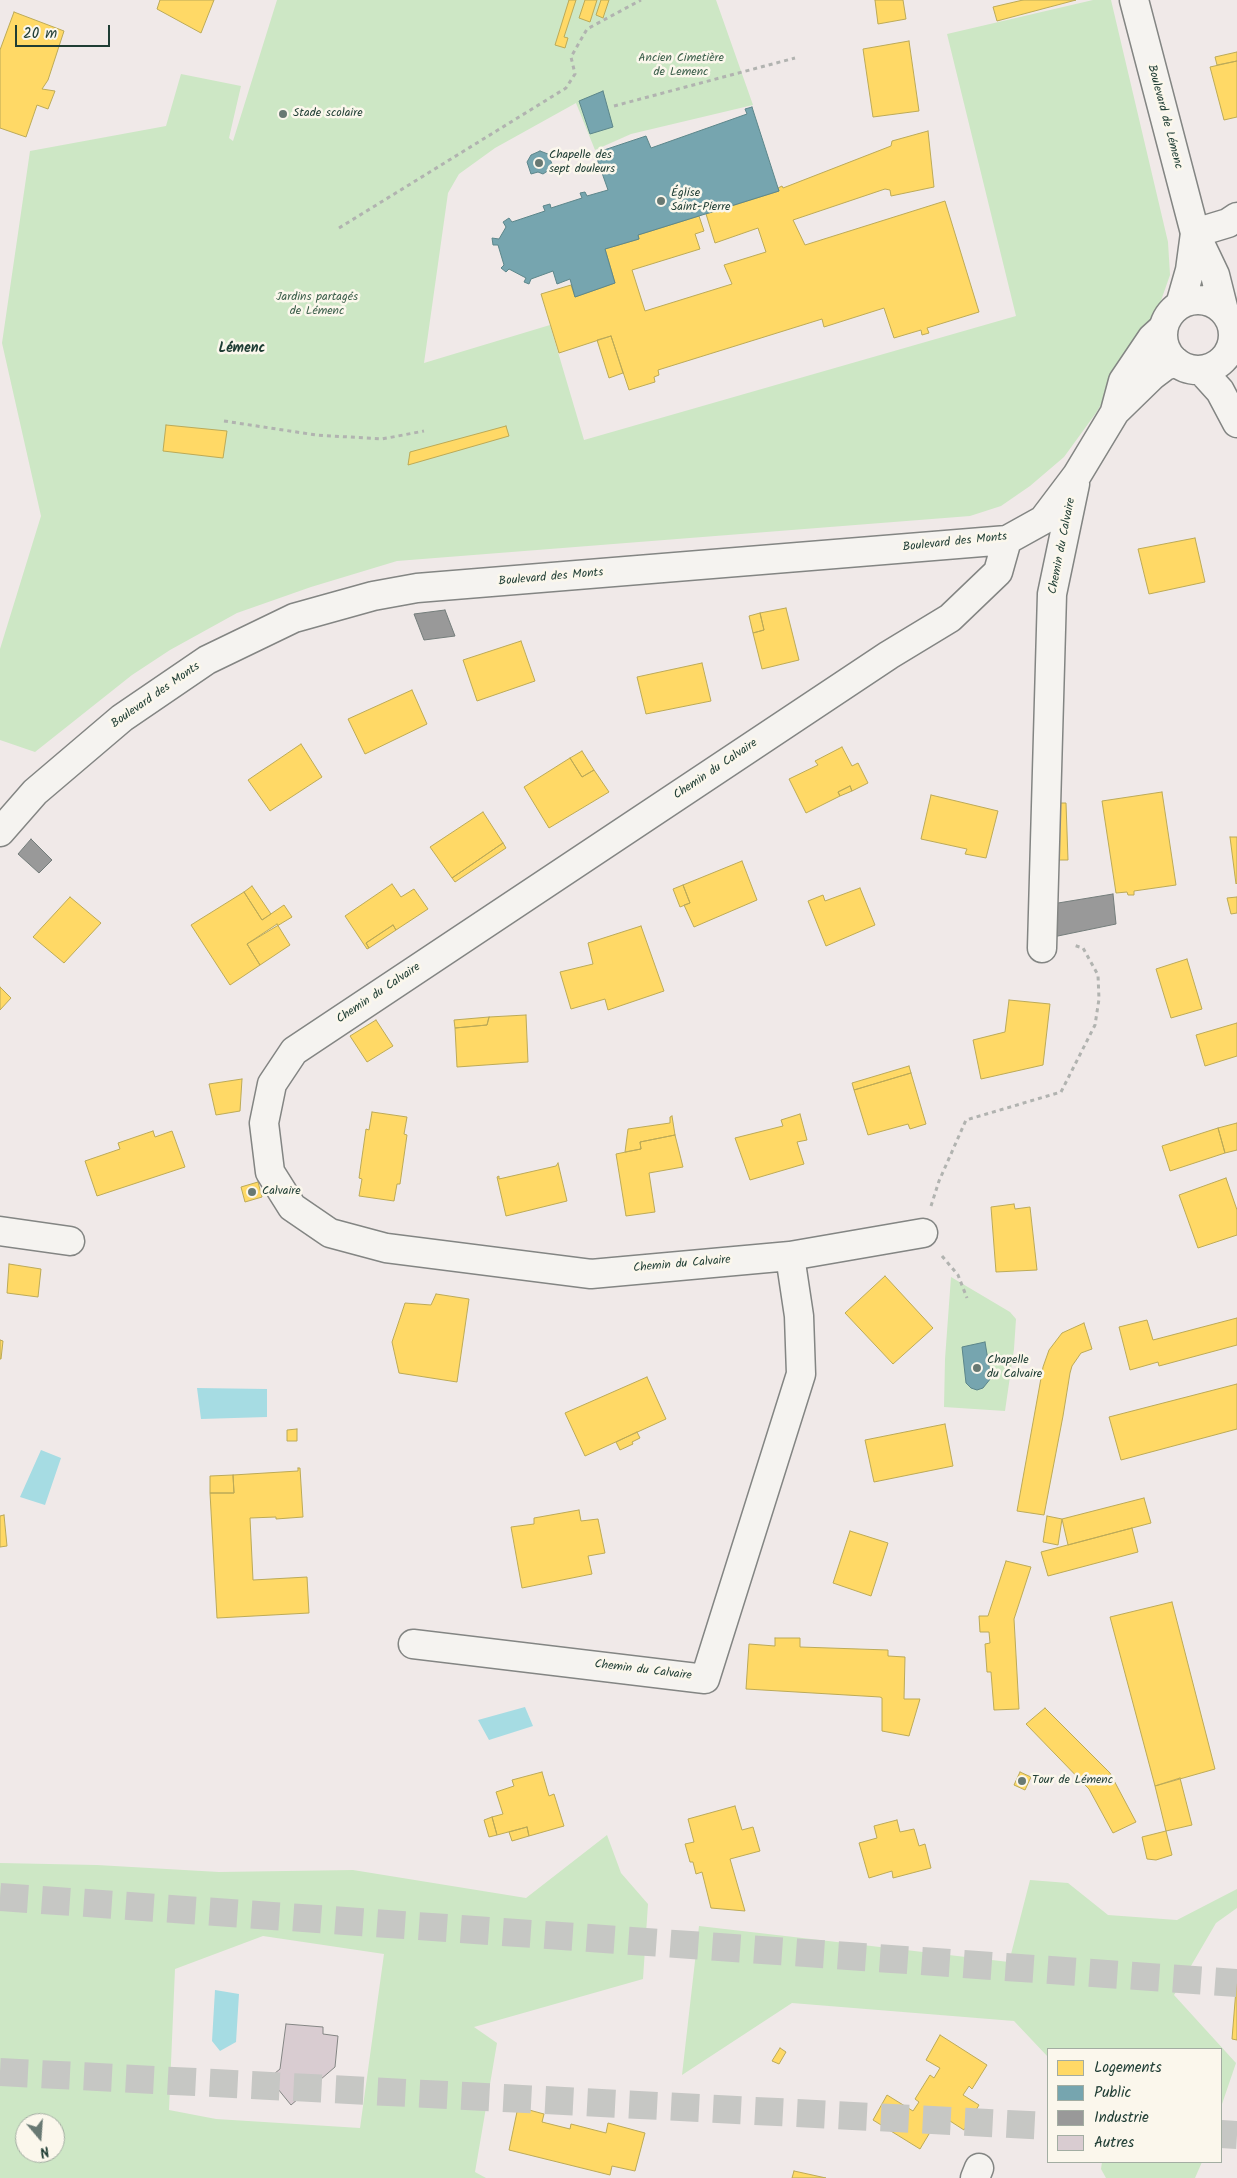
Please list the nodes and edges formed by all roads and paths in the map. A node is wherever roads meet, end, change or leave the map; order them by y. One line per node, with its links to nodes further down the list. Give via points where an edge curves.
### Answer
1 (640, 0): 6 (path, via 587,29 571,57 575,74 566,88)
2 (1134, 0): 7 (street, Boulevard de Lémenc)
3 (794, 58): 4 (path)
4 (614, 106)
5 (1237, 217): 7 (street)
6 (339, 228)
7 (1195, 234): 8 (street, Boulevard de Lémenc, via 1190,270); 9 (street, Boulevard de Lémenc, via 1215,275)
8 (1180, 305): 9 (street, via 1195,300 1211,302); 10 (street, via 1172,311)
9 (1224, 311): 11 (street, via 1231,323 1233,336)
10 (1164, 328): 12 (street, via 1163,341 1168,353); 14 (street, via 1152,338 1123,381)
11 (1230, 350): 12 (street, via 1213,366); 13 (street)
12 (1189, 366): 14 (street, via 1165,366); 16 (street, via 1220,391)
13 (1237, 378)
14 (1115, 412): 18 (street, Boulevard des Monts)
15 (224, 421): 17 (path, via 316,435 373,438)
16 (1237, 423)
17 (424, 431)
18 (1077, 475): 19 (street, Boulevard des Monts, via 1043,520); 21 (street, Chemin du Calvaire, via 1052,594)
19 (1007, 540): 20 (street, Boulevard des Monts, via 417,588 373,596 294,618 207,660 122,718 35,792); 26 (street, Chemin du Calvaire, via 998,572 950,618 889,655 294,1051 272,1084 264,1123 270,1172 292,1207 330,1233 386,1248 591,1274)
20 (0, 832)
21 (1042, 948)
22 (1082, 948): 24 (path, via 1098,975 1098,1008 1095,1025 1061,1092 966,1120 940,1181)
23 (0, 1231): 25 (street)
24 (923, 1233): 26 (street, Chemin du Calvaire)
25 (70, 1242)
26 (790, 1256): 29 (street, Chemin du Calvaire, via 799,1316 801,1374 705,1679)
27 (958, 1275): 28 (path)
28 (967, 1298)
29 (413, 1644)

